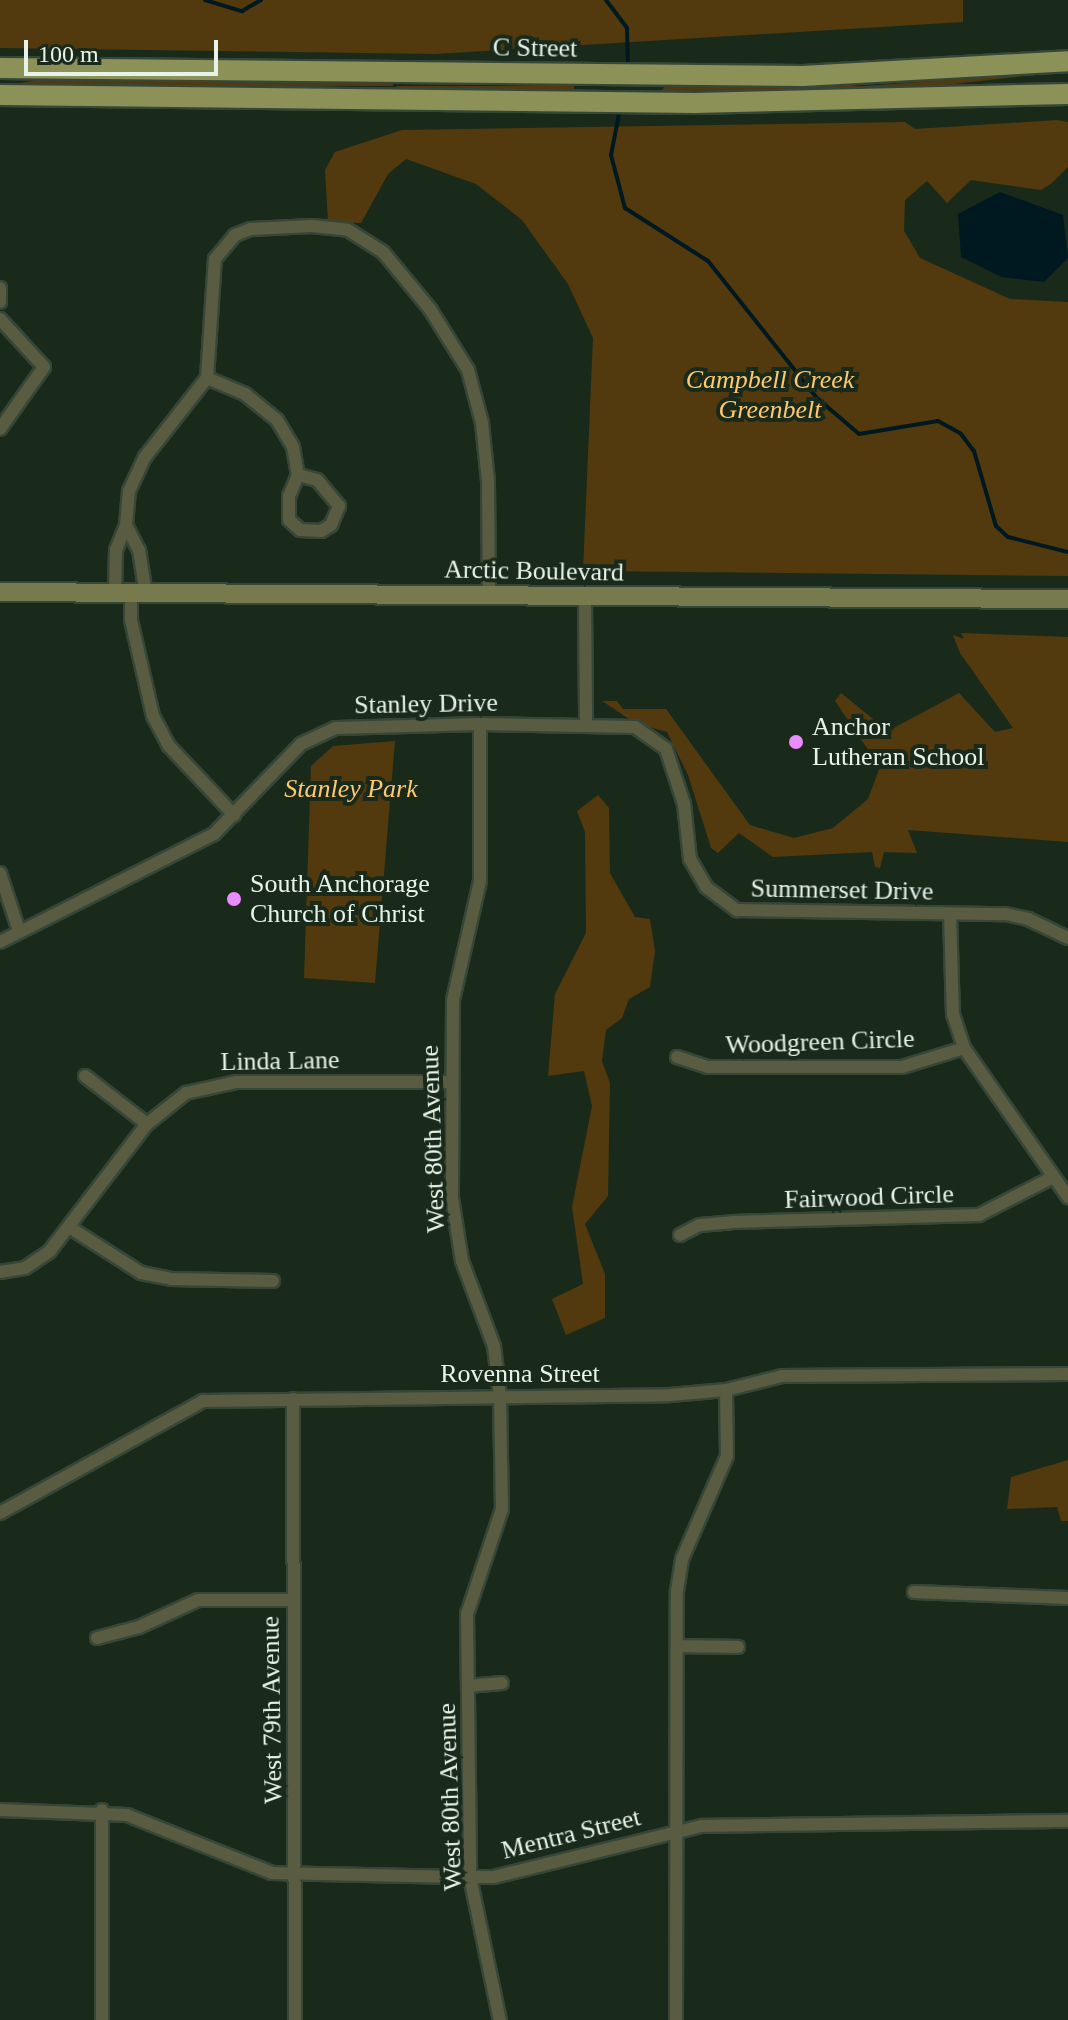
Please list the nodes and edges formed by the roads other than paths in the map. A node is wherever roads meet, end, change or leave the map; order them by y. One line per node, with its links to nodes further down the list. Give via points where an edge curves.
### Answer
1 (1068, 61): 2 (main road, C Street, via 877,74 681,76)
2 (0, 68)
3 (0, 95): 4 (main road, C Street, via 695,103)
4 (1061, 96)
5 (0, 288): 6 (street)
6 (0, 302)
7 (0, 319): 9 (street, via 44,367)
8 (207, 378): 10 (street, via 245,394 277,420 293,447); 11 (street, via 145,457 129,491); 14 (street, via 215,259 235,235 251,229 312,226 367,238 430,309 468,370 482,423 488,481)
9 (0, 429)
10 (298, 475): 10 (street, via 289,496 289,520 300,530 321,531 331,525 339,506 317,480)
11 (126, 525): 13 (street, via 139,550); 13 (street, via 116,550)
12 (0, 592): 13 (main road, Arctic Boulevard)
13 (130, 594): 14 (main road, Arctic Boulevard); 19 (street, via 153,716 169,746)
14 (489, 596): 15 (main road, Arctic Boulevard)
15 (585, 598): 16 (main road, Arctic Boulevard); 18 (street)
16 (1068, 599)
17 (480, 724): 18 (street, Stanley Drive); 19 (street, Stanley Drive, via 336,728 301,744); 28 (street, West 80th Avenue, via 480,881 453,1000)
18 (586, 724): 21 (street, Summerset Drive, via 635,727 666,749 684,804 690,859 706,887 737,910)
19 (234, 815): 22 (street, Stanley Drive, via 214,834)
20 (0, 873): 22 (street)
21 (950, 914): 23 (street, Summerset Drive, via 1028,919); 25 (street, via 953,1014)
22 (19, 931): 24 (street, Stanley Drive)
23 (1068, 938)
24 (0, 942)
25 (964, 1048): 26 (street, Woodgreen Circle, via 902,1067 707,1067); 30 (street)
26 (677, 1057)
27 (85, 1076): 29 (street)
28 (451, 1082): 29 (street, Linda Lane, via 209,1085 186,1093); 38 (street, West 80th Avenue, via 454,1229 486,1315)
29 (147, 1124): 32 (street, Linda Lane)
30 (1053, 1177): 31 (street); 33 (street, Fairwood Circle, via 979,1215 732,1222 700,1225)
31 (1068, 1197)
32 (72, 1229): 34 (street, Linda Lane, via 38,1262); 35 (street, via 141,1273 171,1279)
33 (680, 1235)
34 (0, 1272)
35 (273, 1281)
36 (1068, 1374): 37 (street, Rovenna Street, via 782,1376)
37 (726, 1390): 38 (street, Rovenna Street); 45 (street, via 727,1456 682,1559)
38 (500, 1396): 39 (street, Rovenna Street); 48 (street, West 80th Avenue, via 502,1509 467,1614)
39 (293, 1399): 40 (street, Rovenna Street, via 203,1401); 43 (street, West 79th Avenue)
40 (0, 1513)
41 (914, 1592): 42 (street)
42 (1068, 1598)
43 (292, 1600): 44 (street, via 198,1600 139,1627); 53 (street, West 79th Avenue)
44 (97, 1638)
45 (677, 1646): 46 (street); 52 (street)
46 (738, 1647)
47 (502, 1683): 48 (street)
48 (468, 1686): 54 (street, West 80th Avenue)
49 (0, 1810): 50 (street, Mentra Street)
50 (102, 1810): 53 (street, Mentra Street, via 152,1823 245,1864); 55 (street)
51 (1068, 1821): 52 (street, Mentra Street, via 827,1822)
52 (676, 1830): 54 (street, Mentra Street, via 494,1877); 58 (street)
53 (297, 1875): 54 (street, Mentra Street); 56 (street, West 79th Avenue)
54 (470, 1877): 57 (street, West 80th Avenue)
55 (102, 2020)
56 (295, 2020)
57 (500, 2020)
58 (676, 2020)

